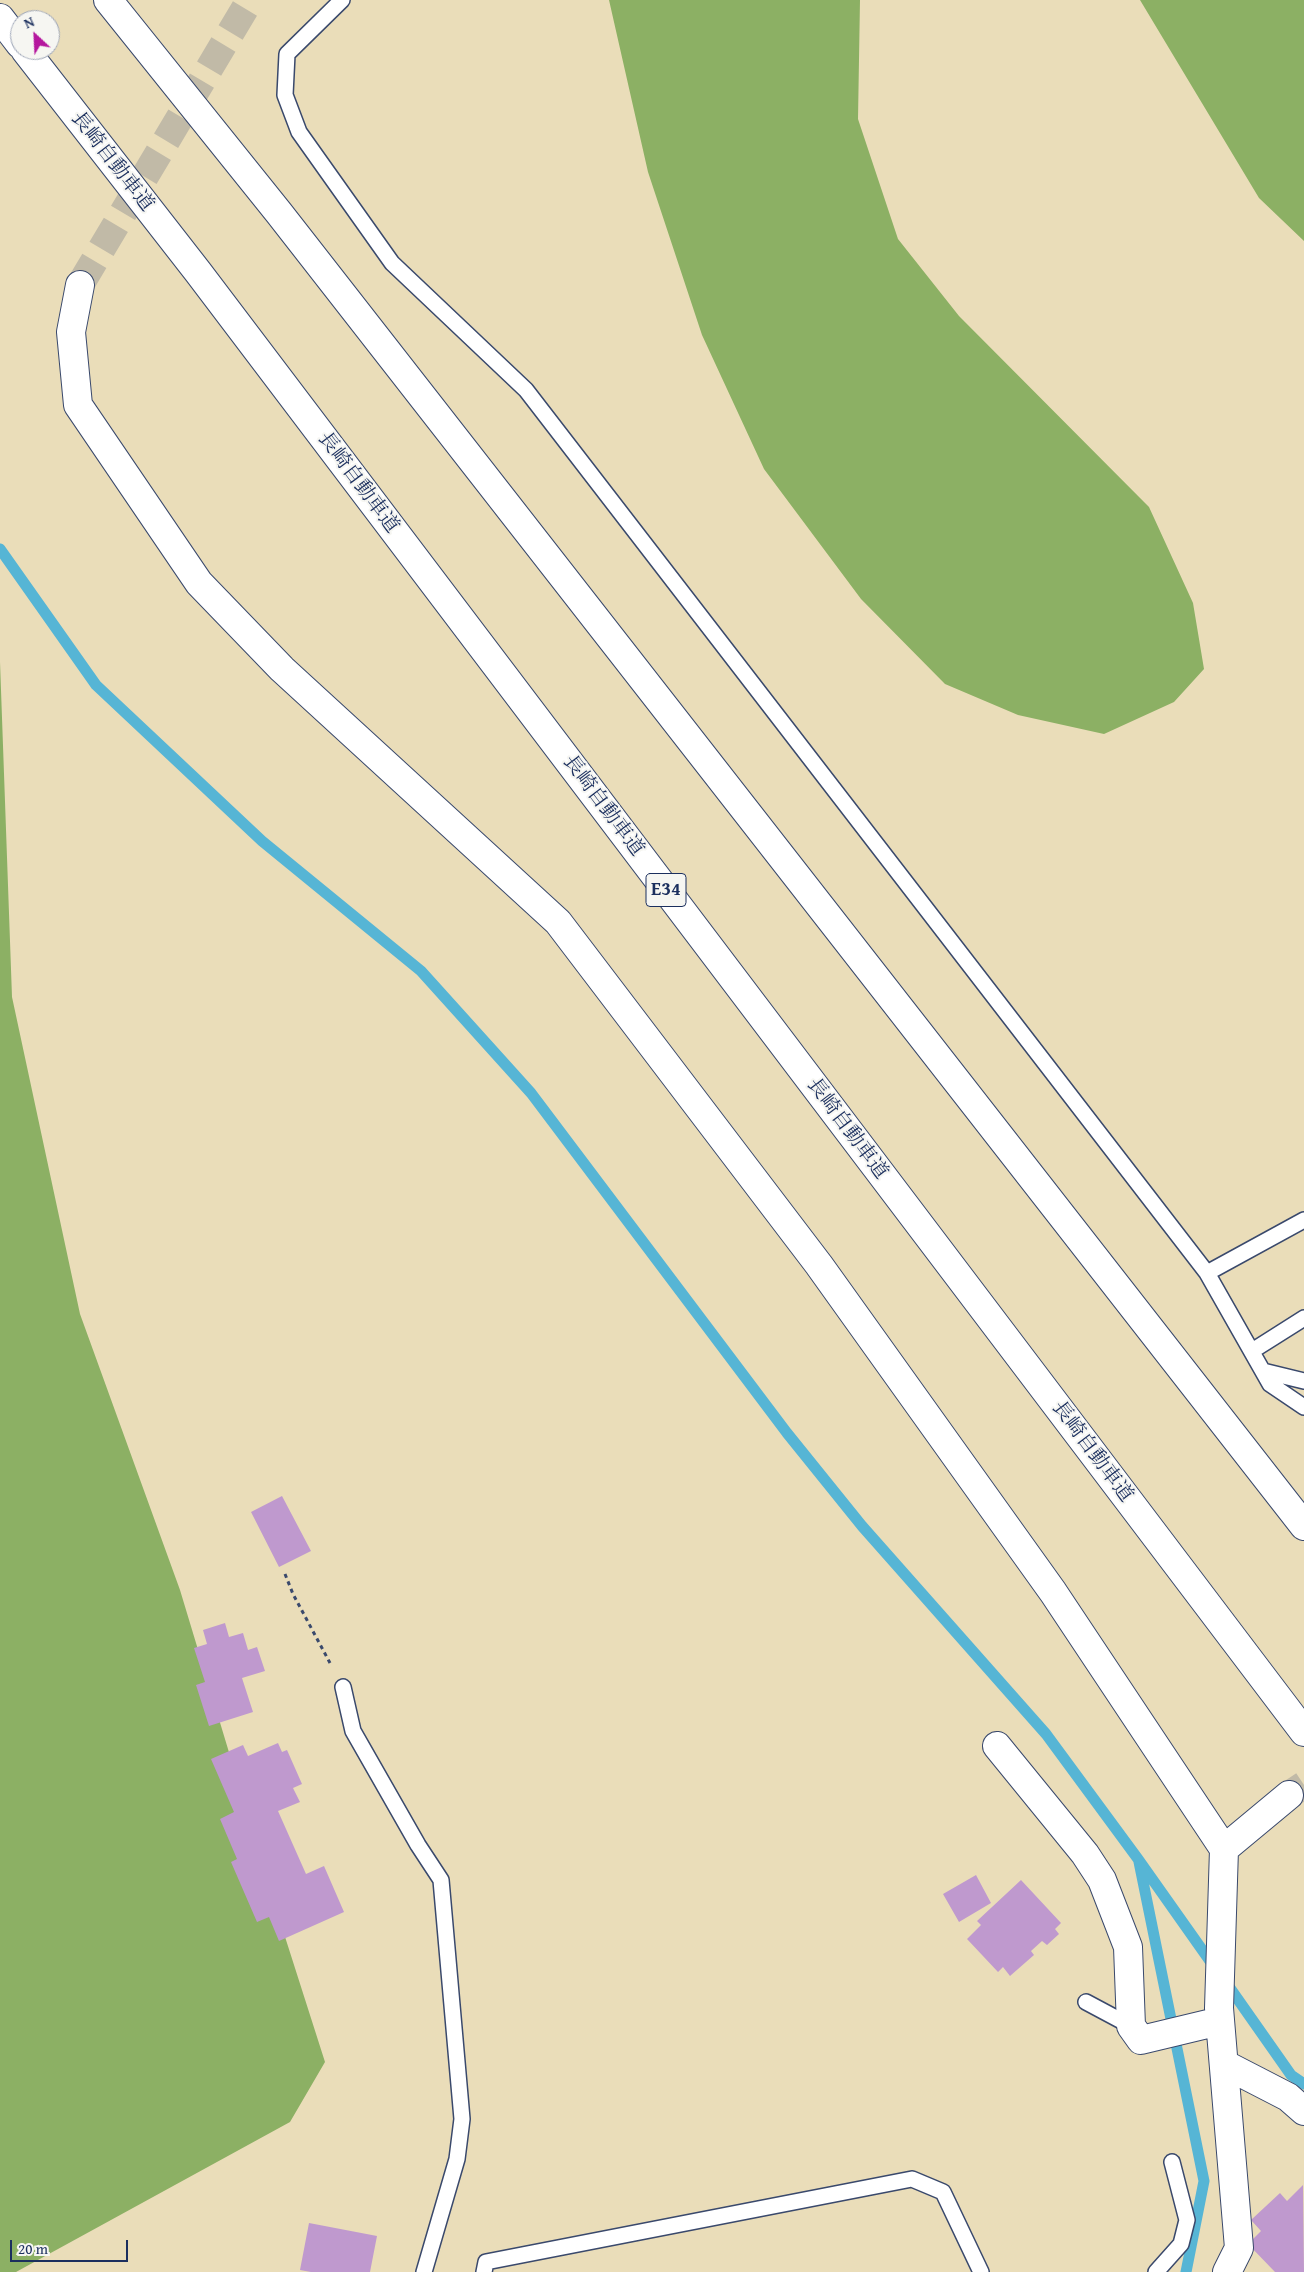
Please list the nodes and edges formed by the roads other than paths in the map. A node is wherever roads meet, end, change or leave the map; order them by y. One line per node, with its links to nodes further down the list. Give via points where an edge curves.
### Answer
1 (108, 0): 14 (main road, via 279,213)
2 (342, 0): 8 (lane, via 287,54 285,95 299,132 392,263 526,390)
3 (0, 18): 4 (main road)
4 (10, 31)
5 (33, 60): 16 (main road, 長崎自動車道 / E34, via 204,280)
6 (80, 285): 19 (main road, via 71,332 78,404 199,583 282,669 558,922 819,1265 1053,1592)
7 (1304, 1220): 8 (lane)
8 (1207, 1272): 10 (lane)
9 (1304, 1318): 10 (lane)
10 (1252, 1351): 11 (lane)
11 (1263, 1372): 12 (lane); 13 (lane, via 1270,1384)
12 (1304, 1381)
13 (1304, 1407)
14 (1304, 1526)
15 (343, 1687): 26 (lane, via 353,1730 441,1880 462,2119 457,2159)
16 (1304, 1732)
17 (997, 1746): 22 (main road, via 1085,1854 1102,1880 1128,1947)
18 (1289, 1795): 19 (main road)
19 (1224, 1848): 21 (main road)
20 (1086, 2002): 22 (lane)
21 (1213, 2019): 22 (main road); 23 (main road)
22 (1139, 2032)
23 (1224, 2064): 24 (main road, via 1288,2097); 30 (main road, via 1239,2248)
24 (1304, 2111)
25 (1172, 2162): 29 (lane, via 1187,2220 1181,2244)
26 (424, 2272)
27 (484, 2272): 28 (lane, via 486,2262 912,2179 943,2192)
28 (981, 2272)
29 (1156, 2272)
30 (1227, 2272)

